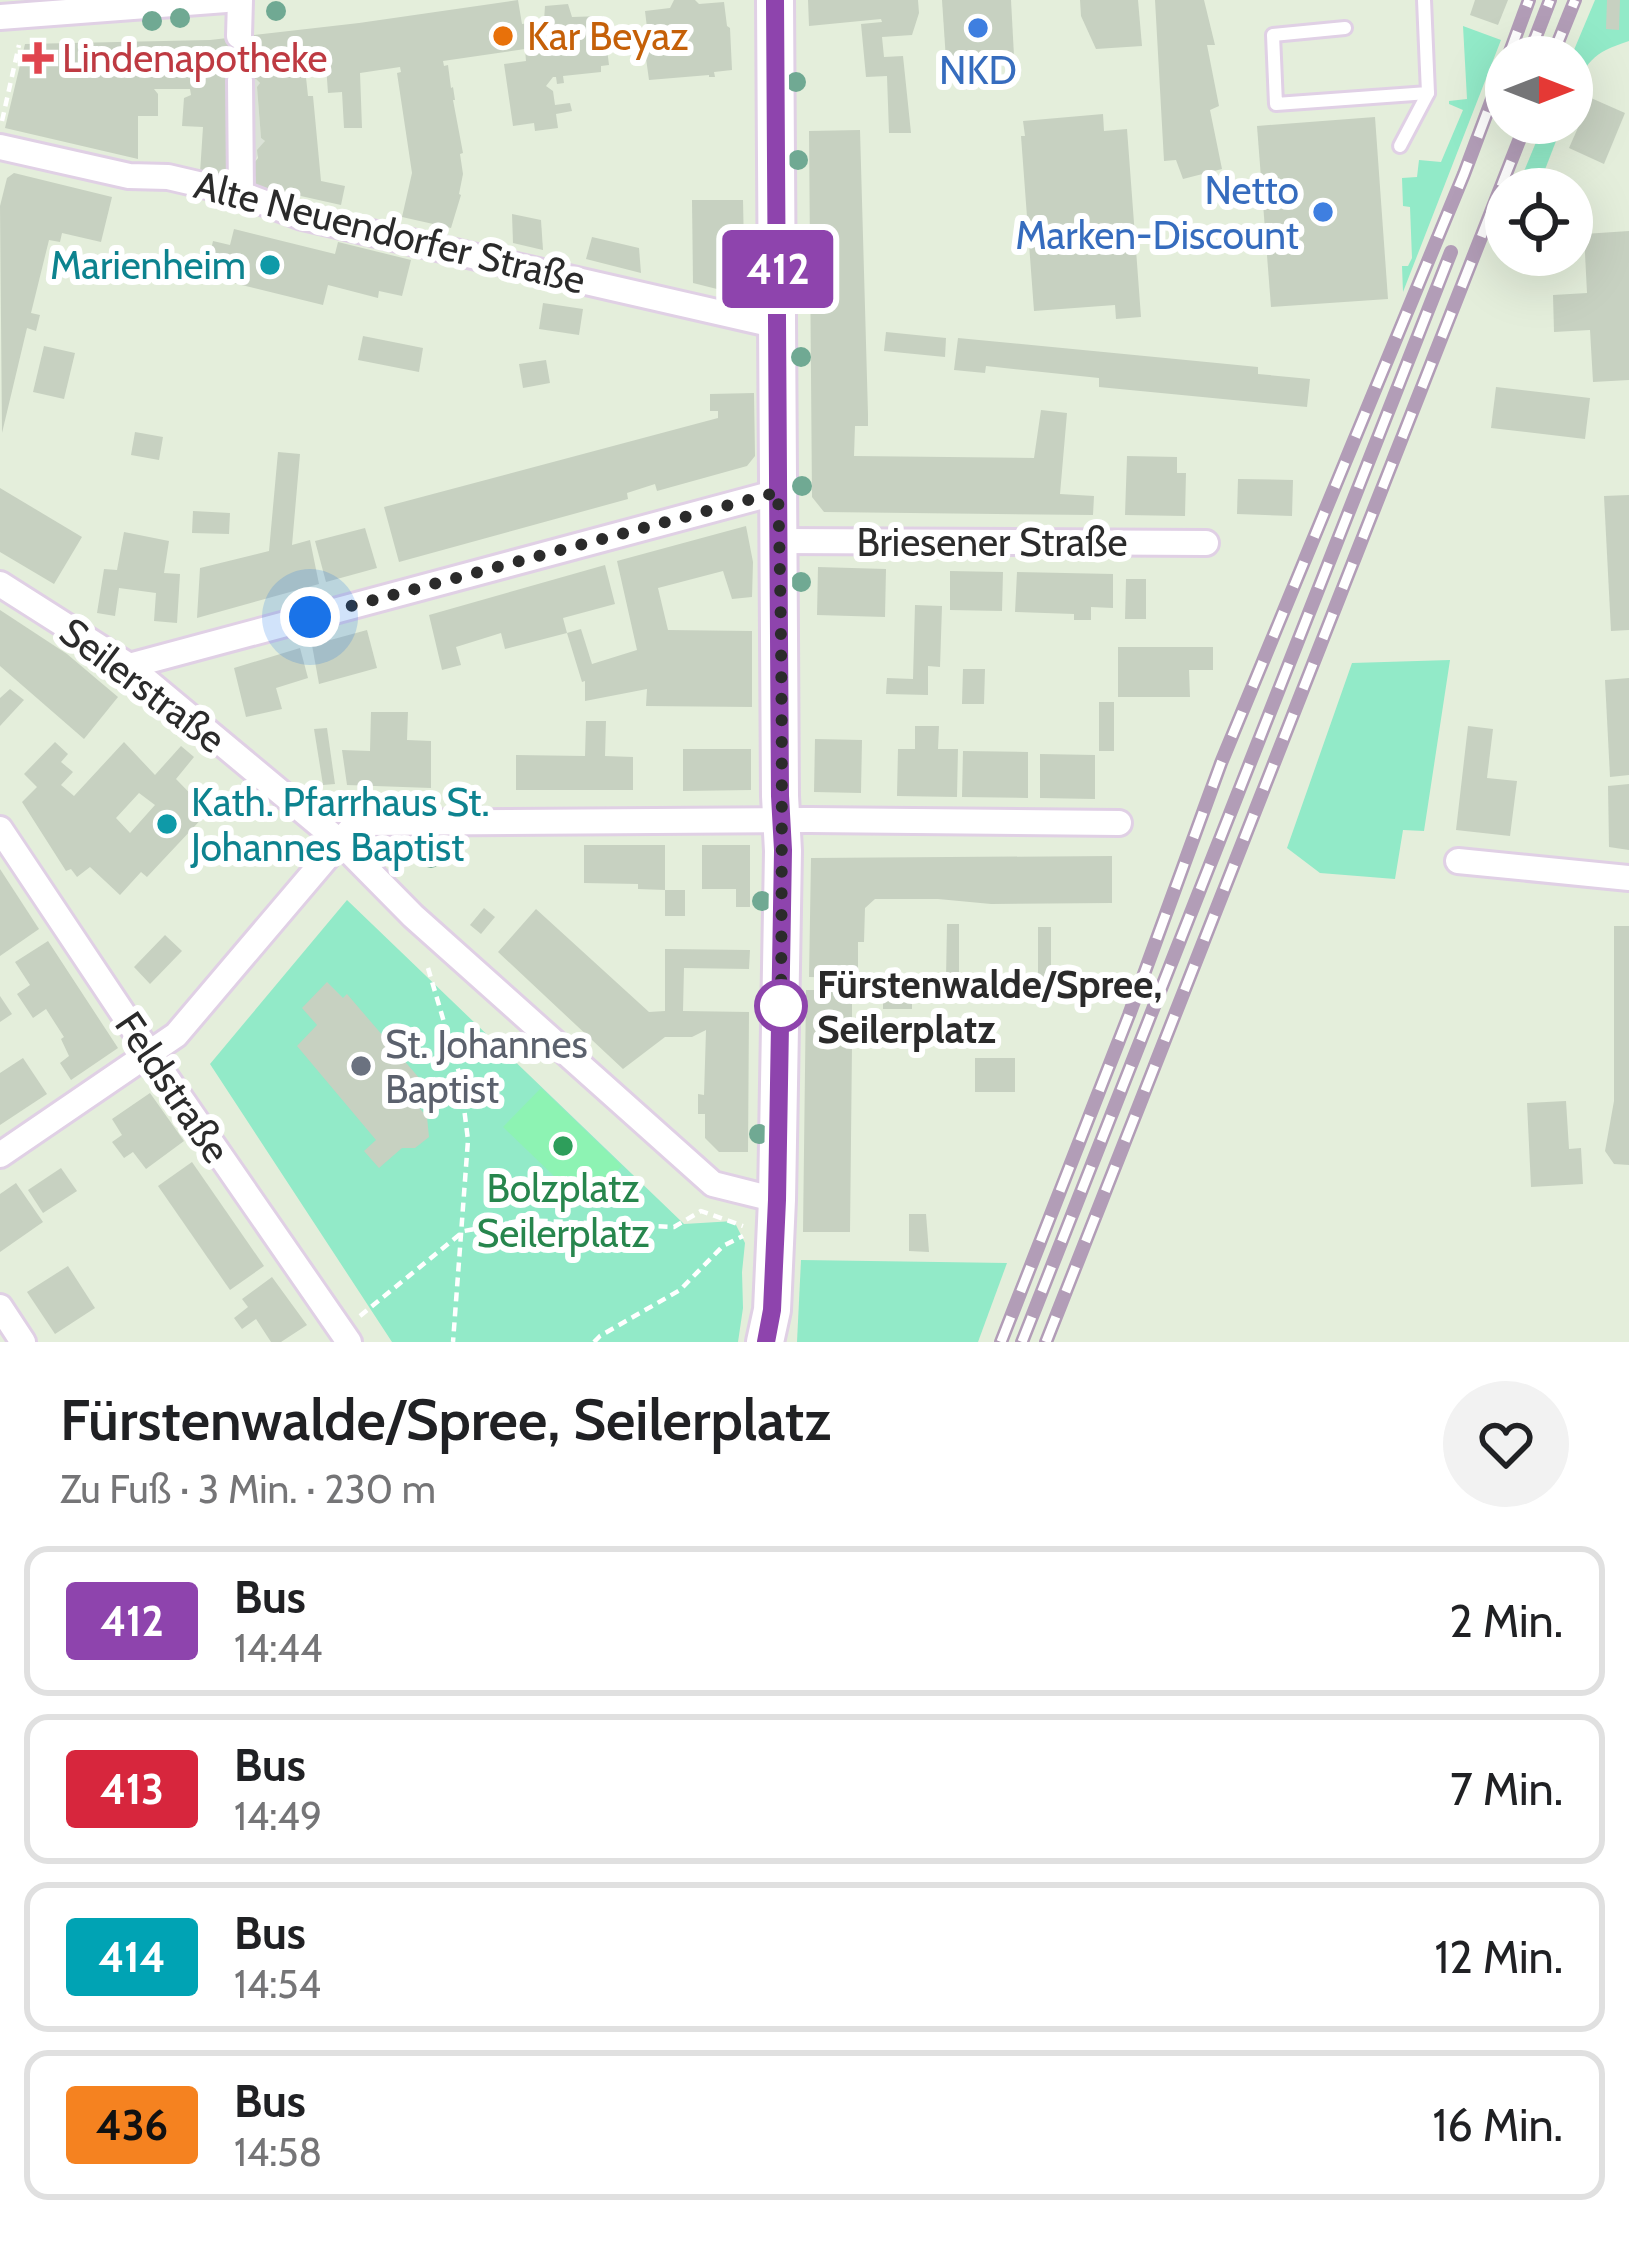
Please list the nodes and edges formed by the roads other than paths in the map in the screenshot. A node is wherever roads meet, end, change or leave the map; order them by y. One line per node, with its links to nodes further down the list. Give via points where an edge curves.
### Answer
1 (226, 0): 5 (street)
2 (240, 0): 7 (street)
3 (775, 0): 13 (street)
4 (1424, 0): 9 (lane)
5 (7, 22)
6 (1346, 28): 9 (lane, via 1273,34 1276,104)
7 (239, 36)
8 (240, 81): 12 (street)
9 (1428, 93): 10 (lane)
10 (1400, 146)
11 (0, 147): 12 (street, Alte Neuendorfer Straße)
12 (241, 194): 13 (street, Alte Neuendorfer Straße, via 302,217)
13 (778, 326): 14 (street)
14 (778, 492): 15 (street); 18 (street)
15 (778, 541): 16 (street, Briesener Straße); 19 (street)
16 (1207, 543)
17 (0, 584): 18 (street, Seilerstraße)
18 (128, 666): 22 (street, Seilerstraße)
19 (781, 820): 20 (street); 22 (street, via 356,823); 27 (street)
20 (1119, 823)
21 (0, 829): 25 (street, Feldstraße)
22 (339, 842): 25 (street, via 176,1035); 27 (street, Seilerstraße, via 713,1184)
23 (1458, 861): 24 (street)
24 (1629, 878)
25 (150, 1054): 26 (street); 29 (street, Feldstraße)
26 (0, 1155)
27 (777, 1200): 31 (street)
28 (0, 1307): 30 (street)
29 (339, 1338)
30 (23, 1342)
31 (766, 1342)

